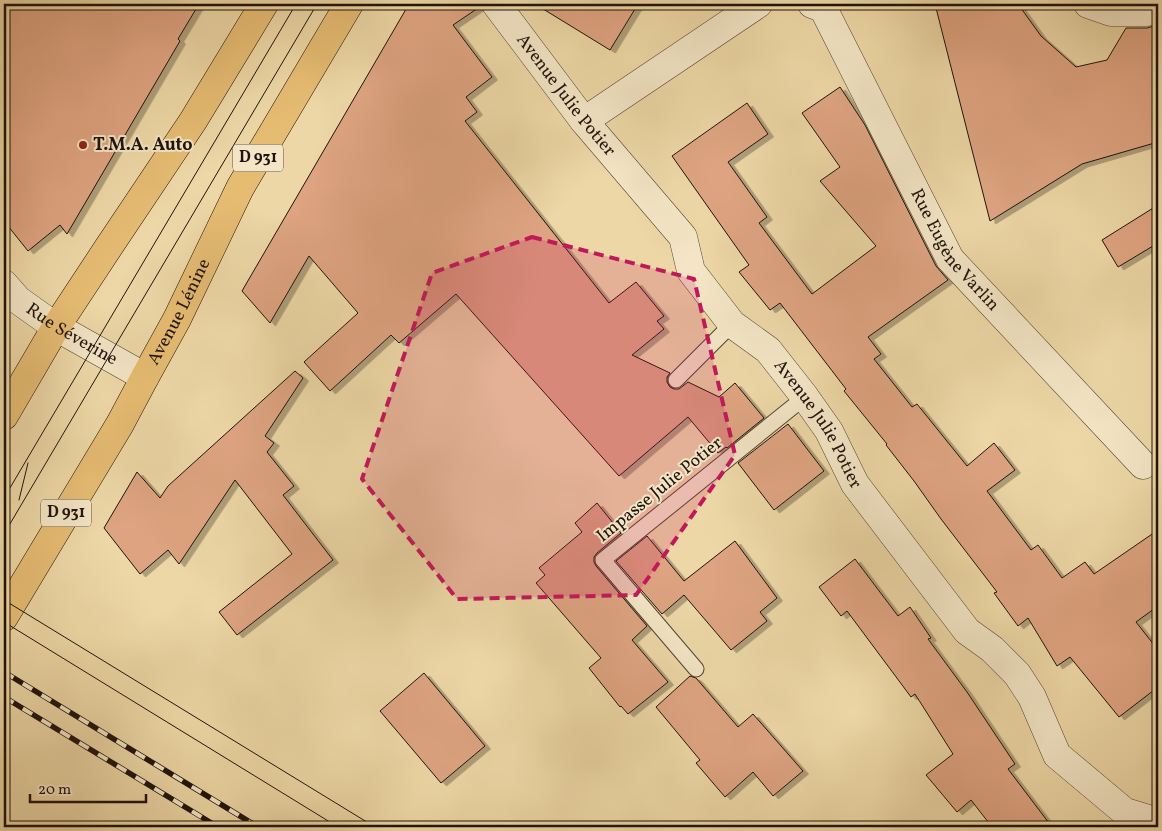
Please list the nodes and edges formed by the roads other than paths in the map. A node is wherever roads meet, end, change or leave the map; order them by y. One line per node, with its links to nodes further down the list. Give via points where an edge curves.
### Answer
1 (264, 4): 11 (main road, via 193,121)
2 (349, 4): 12 (main road, Avenue Lénine / D 931, via 240,188 178,319)
3 (496, 4): 8 (street, Avenue Julie Potier)
4 (758, 4): 8 (street)
5 (1088, 4): 7 (street, via 1111,12)
6 (824, 5): 16 (street, Rue Eugène Varlin, via 950,259)
7 (1158, 9)
8 (584, 121): 10 (street, Avenue Julie Potier, via 682,237 691,271)
9 (4, 284): 11 (street, Rue Séverine, via 18,300)
10 (732, 324): 13 (lane); 14 (street, Avenue Julie Potier, via 768,350)
11 (56, 327): 12 (street, Rue Séverine); 15 (main road)
12 (145, 377): 17 (main road, Avenue Lénine / D 931)
13 (676, 380)
14 (805, 397): 18 (lane, Impasse Julie Potier, via 603,560); 19 (street, Avenue Julie Potier, via 829,431 855,484 967,631 1018,674 1032,697 1057,755 1125,812)
15 (4, 416)
16 (1143, 465)
17 (4, 617)
18 (696, 668)
19 (1158, 822)

